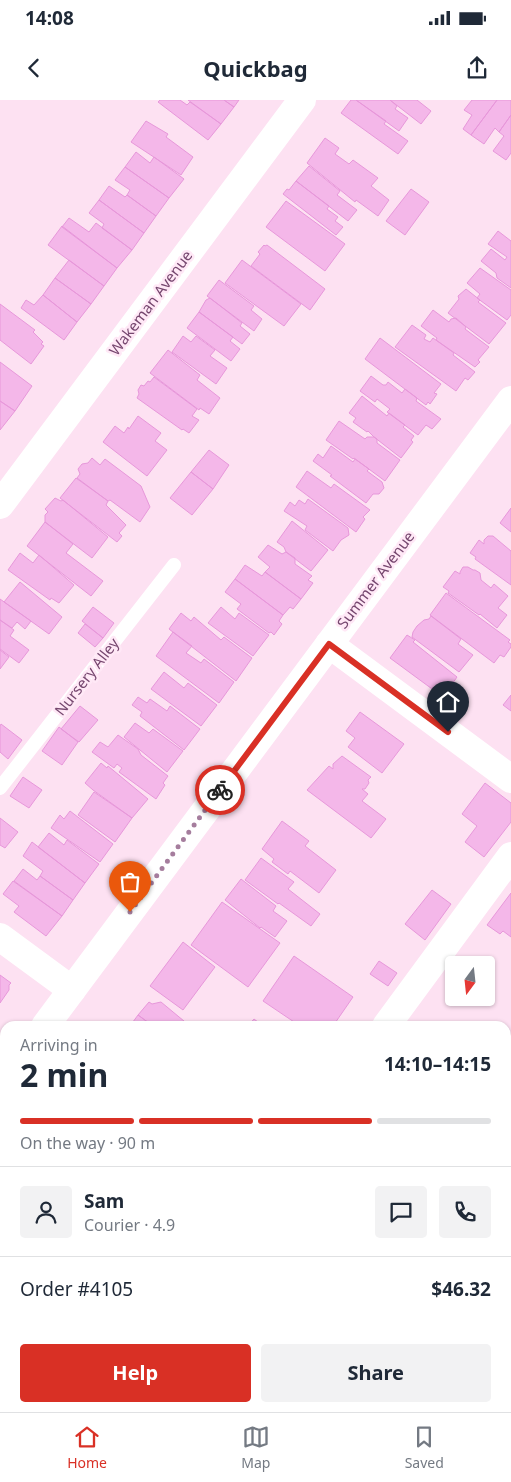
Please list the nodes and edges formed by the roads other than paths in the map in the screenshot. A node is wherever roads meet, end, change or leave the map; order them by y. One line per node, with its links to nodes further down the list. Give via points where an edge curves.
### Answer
1 (302, 100): 3 (street, Wakeman Avenue)
2 (511, 400): 5 (street, Summer Avenue)
3 (0, 505)
4 (174, 565): 7 (lane, Nursery Alley)
5 (329, 644): 6 (street); 10 (street, Summer Avenue)
6 (511, 779)
7 (0, 788)
8 (511, 856): 12 (street)
9 (0, 937): 10 (street)
10 (72, 990): 11 (street, Summer Avenue)
11 (49, 1021)
12 (390, 1021)

